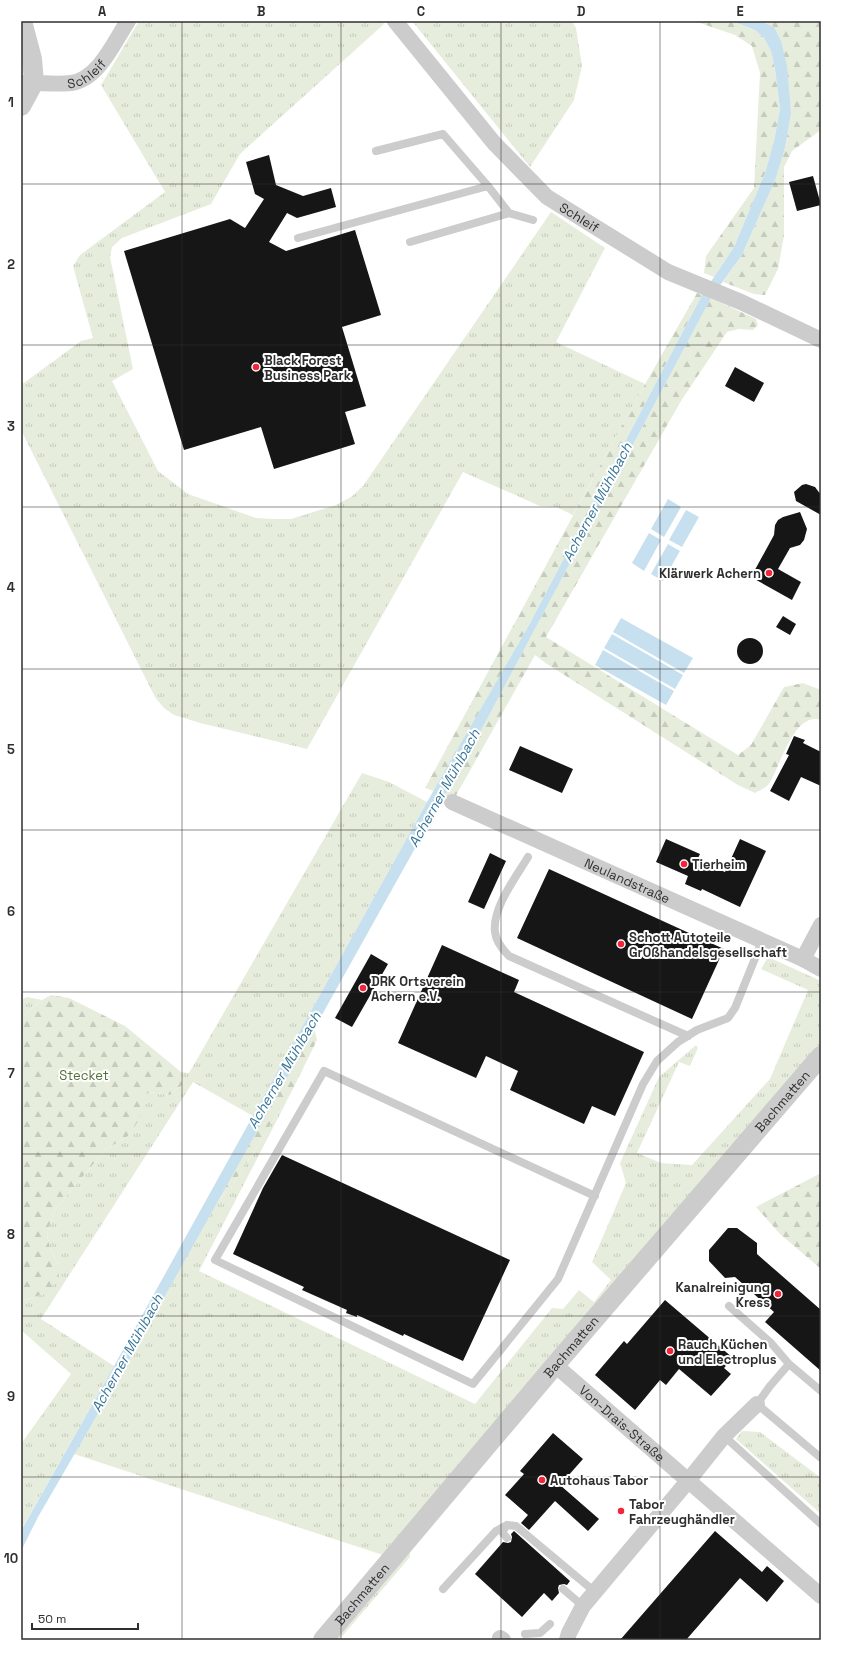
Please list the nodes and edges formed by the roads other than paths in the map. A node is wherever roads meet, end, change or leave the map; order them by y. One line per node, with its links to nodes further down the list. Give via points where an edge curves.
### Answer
1 (22, 21): 4 (street, via 32,60)
2 (128, 21): 4 (street, Schleif, via 100,63 88,76 71,83)
3 (395, 21): 12 (street, Schleif, via 494,143 547,197 668,272 741,302)
4 (28, 83): 5 (street)
5 (21, 106)
6 (376, 151): 7 (lane, via 443,134)
7 (488, 186): 8 (lane); 10 (lane)
8 (509, 213): 9 (lane); 11 (lane)
9 (533, 220)
10 (298, 238)
11 (410, 242)
12 (821, 340)
13 (452, 802): 16 (street, Neulandstraße)
14 (528, 857): 19 (lane, via 502,900 495,924 495,934 508,956)
15 (821, 925): 17 (street)
16 (762, 941): 17 (street, Neulandstraße); 19 (lane, via 735,1008 728,1018)
17 (803, 959): 18 (street, Neulandstraße)
18 (821, 969)
19 (688, 1036): 21 (lane, via 657,1061 644,1084)
20 (821, 1056): 24 (street, Bachmatten)
21 (595, 1196): 21 (lane, via 558,1279 473,1384 215,1260 324,1071)
22 (729, 1306): 23 (lane, via 771,1343)
23 (789, 1364): 25 (lane); 26 (lane)
24 (555, 1365): 29 (street, Von-Drais-Straße); 40 (street, Bachmatten)
25 (821, 1392)
26 (757, 1404): 27 (street); 28 (lane)
27 (724, 1436): 29 (street); 31 (lane)
28 (821, 1458)
29 (688, 1481): 35 (street); 36 (street, Von-Drais-Straße)
30 (507, 1524): 32 (lane, via 502,1532); 33 (lane, via 496,1532); 35 (lane, via 516,1526)
31 (821, 1524)
32 (507, 1538)
33 (443, 1588)
34 (563, 1589): 37 (lane)
35 (595, 1592): 37 (street)
36 (821, 1596)
37 (583, 1606): 41 (street)
38 (550, 1624): 39 (lane, via 540,1633)
39 (525, 1634)
40 (323, 1640)
41 (567, 1640)

